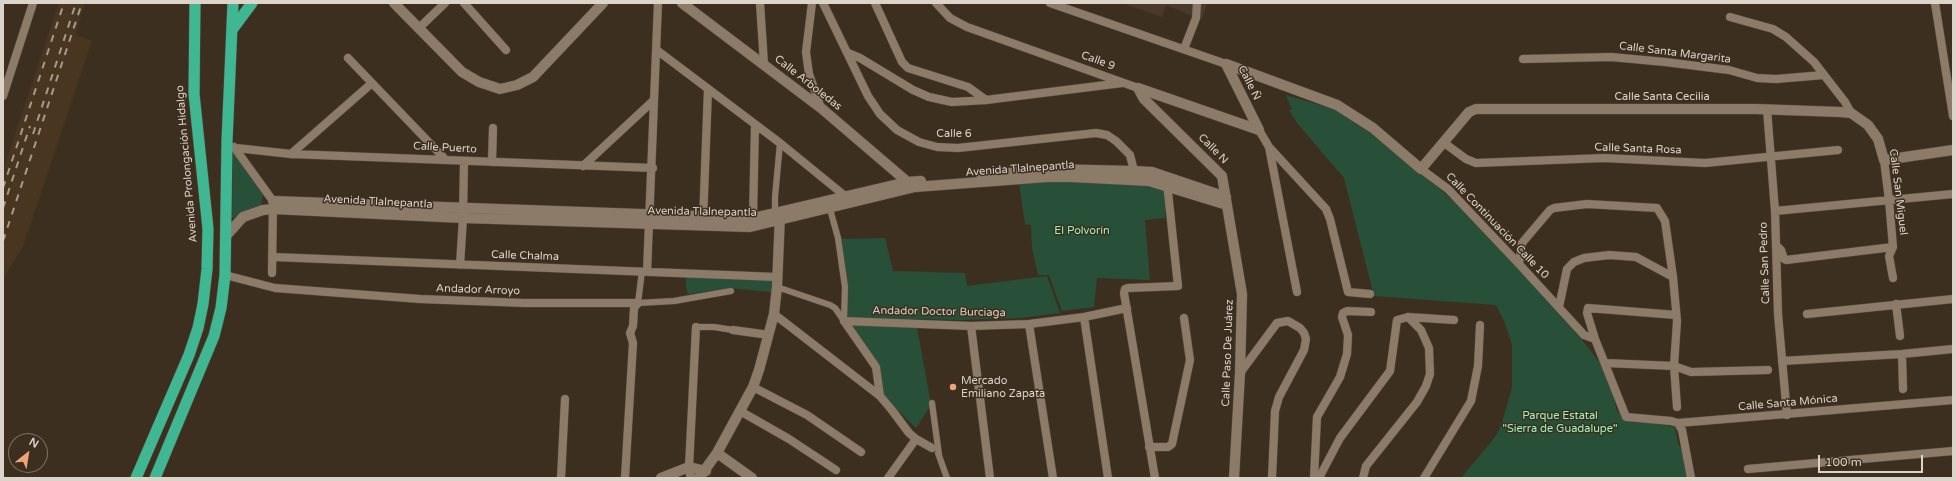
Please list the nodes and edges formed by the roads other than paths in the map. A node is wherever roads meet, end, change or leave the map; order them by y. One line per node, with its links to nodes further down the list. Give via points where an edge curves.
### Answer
1 (33, 3): 35 (street)
2 (195, 3): 139 (highway, Avenida Prolongación Hidalgo, via 193,88 208,230 204,304 189,355)
3 (233, 3): 21 (highway)
4 (252, 3): 21 (highway)
5 (394, 3): 20 (street)
6 (445, 3): 20 (street)
7 (464, 3): 23 (street)
8 (603, 3): 20 (street, via 532,77 509,88 489,86 462,72)
9 (658, 3): 24 (street)
10 (682, 3): 28 (street, Calle Arboledas)
11 (760, 3): 28 (street)
12 (812, 3): 38 (street, via 806,52 809,74)
13 (823, 3): 25 (street, Calle 6)
14 (875, 3): 37 (street, via 902,62 908,68 968,87)
15 (936, 3): 32 (street, Calle 9, via 950,18 967,27)
16 (1050, 3): 22 (street, Calle Ñ)
17 (1197, 3): 22 (street, via 1196,18)
18 (1936, 3): 41 (street)
19 (1730, 17): 30 (street, Calle San Miguel, via 1773,29 1786,37 1814,62)
20 (419, 28)
21 (232, 30): 47 (highway)
22 (1184, 49): 29 (street, Calle Ñ)
23 (506, 50)
24 (658, 51): 34 (street); 36 (street)
25 (848, 54): 37 (street, via 860,58 929,98 952,102); 60 (street, Calle 6, via 868,96 880,114 897,130 919,142 938,147 958,148 1096,133 1107,135 1130,155)
26 (348, 58): 31 (street)
27 (1522, 60): 30 (street, Calle Santa Margarita, via 1611,57 1729,70 1757,78)
28 (764, 64): 38 (street, Calle Arboledas)
29 (1226, 64): 44 (street, Calle Ñ); 59 (street, Calle Continuación Calle 10, via 1337,106 1373,128)
30 (1824, 75): 40 (street, Calle San Miguel)
31 (372, 83): 51 (street); 53 (street)
32 (1122, 83): 33 (street, Calle 9); 37 (street)
33 (1138, 88): 44 (street, Calle 9); 66 (street, Calle N, via 1144,99 1221,173)
34 (708, 89): 42 (street); 75 (street)
35 (3, 96)
36 (654, 100): 57 (street); 58 (street)
37 (986, 100)
38 (821, 108): 62 (street, Calle Arboledas)
39 (1767, 109): 40 (street, Calle Santa Cecilia); 45 (street, Calle Santa Cecilia, via 1473,110); 52 (street, Calle San Pedro)
40 (1851, 113): 54 (street, Calle San Miguel, via 1873,132)
41 (1953, 116)
42 (755, 125): 46 (street); 73 (street)
43 (493, 128): 56 (street)
44 (1259, 130): 48 (street, Calle Ñ)
45 (1443, 142): 52 (street, Calle Santa Rosa, via 1476,163 1604,158 1705,163); 59 (street)
46 (780, 143): 64 (street); 71 (street, via 774,197 775,210)
47 (232, 144): 51 (street, Calle Puerto); 67 (street); 76 (highway)
48 (1269, 147): 90 (street, Calle Ñ); 92 (street, via 1326,209 1348,292)
49 (1838, 150): 52 (street, Calle Santa Rosa)
50 (1953, 150): 54 (street)
51 (291, 154): 53 (street, Calle Puerto)
52 (1770, 157): 70 (street, Calle San Pedro)
53 (444, 158): 55 (street, Calle Puerto)
54 (1884, 160): 65 (street, Calle San Miguel)
55 (464, 161): 56 (street, Calle Puerto); 68 (street)
56 (492, 162): 57 (street, Calle Puerto)
57 (583, 166): 58 (street, Calle Puerto)
58 (653, 168): 74 (street)
59 (1421, 169): 80 (street, Calle Continuación Calle 10, via 1448,189)
60 (1134, 175): 61 (street, Avenida Tlalnepantla); 62 (street, Avenida Tlalnepantla)
61 (1167, 182): 66 (street, Avenida Tlalnepantla); 97 (street, via 1178,286 1125,290)
62 (911, 185): 64 (street, Avenida Tlalnepantla); 69 (street, Avenida Tlalnepantla)
63 (1953, 194): 65 (street)
64 (845, 196): 71 (street, Avenida Tlalnepantla)
65 (1889, 200): 70 (street); 78 (street, Calle San Miguel)
66 (1227, 201): 91 (street, Calle N)
67 (273, 205): 68 (street, Avenida Tlalnepantla); 72 (street, Avenida Tlalnepantla); 76 (street, Avenida Tlalnepantla, via 243,217); 79 (street)
68 (463, 206): 72 (street); 74 (street, Avenida Tlalnepantla)
69 (830, 209): 71 (street, Avenida Tlalnepantla); 106 (street, via 838,238 844,287)
70 (1775, 211): 77 (street, Calle San Pedro)
71 (780, 216): 73 (street, Avenida Tlalnepantla); 75 (street, Avenida Tlalnepantla, via 750,227); 85 (street)
72 (463, 218): 74 (street, Avenida Tlalnepantla); 81 (street)
73 (753, 218): 75 (street, Avenida Tlalnepantla)
74 (650, 220): 75 (street, Avenida Tlalnepantla); 82 (street)
75 (703, 222)
76 (226, 236): 84 (highway)
77 (1776, 245): 78 (street, via 1786,260); 117 (street, Calle San Pedro)
78 (1893, 247): 87 (street, Calle San Miguel, via 1889,256)
79 (273, 257): 81 (street, Calle Chalma); 83 (street)
80 (1519, 264): 86 (street, via 1522,243 1554,208 1587,204 1657,208 1665,221); 96 (street, Calle Continuación Calle 10)
81 (460, 265): 82 (street, Calle Chalma)
82 (644, 272): 85 (street, Calle Chalma); 94 (street)
83 (272, 274)
84 (225, 276): 94 (street, Andador Arroyo, via 275,288 420,299 525,303); 146 (highway, via 214,336)
85 (777, 277): 89 (street)
86 (1673, 277): 96 (street, via 1636,257 1609,255 1584,258 1574,262 1567,269); 101 (street)
87 (1893, 278)
88 (731, 291): 94 (street, Andador Arroyo, via 674,301)
89 (776, 292): 99 (street); 106 (street, via 830,305)
90 (1297, 292)
91 (1242, 294): 121 (street, Calle Paso De Juárez); 158 (street, Calle Paso De Juárez, via 1237,306)
92 (1370, 294)
93 (1953, 299): 95 (street)
94 (638, 303): 148 (street, via 634,308 630,333 633,343)
95 (1896, 304): 100 (street); 113 (street)
96 (1558, 307): 114 (street, Calle Continuación Calle 10, via 1584,335)
97 (1127, 308): 102 (street, Andador Doctor Burciaga); 133 (street)
98 (1371, 312): 161 (street, via 1343,313 1348,335 1347,354 1340,377 1317,417)
99 (774, 314): 112 (street); 124 (street)
100 (1807, 314)
101 (1676, 315): 114 (street, via 1588,308 1587,313); 119 (street)
102 (1084, 317): 107 (street, Andador Doctor Burciaga); 156 (street)
103 (1408, 317): 105 (street); 162 (street, via 1400,318 1395,323 1390,371 1340,438); 163 (street, via 1421,330 1429,348 1430,374 1417,402 1366,466)
104 (1184, 318): 133 (street, via 1190,360 1172,444 1168,447)
105 (1454, 320)
106 (844, 321): 109 (street, Andador Doctor Burciaga); 124 (street, via 876,367)
107 (1029, 324): 109 (street, Andador Doctor Burciaga); 155 (street)
108 (1480, 325): 164 (street, via 1478,366 1471,402)
109 (970, 326): 154 (street)
110 (696, 327): 111 (street); 140 (street)
111 (733, 330): 112 (street)
112 (769, 335): 122 (street)
113 (1900, 336)
114 (1595, 339): 118 (street)
115 (1953, 349): 116 (street)
116 (1902, 354): 117 (street); 123 (street)
117 (1782, 361): 130 (street, Calle San Pedro)
118 (1606, 363): 119 (street); 131 (street, Calle Santa Mónica, via 1626,417 1671,420)
119 (1674, 366): 120 (street, via 1690,372); 128 (street)
120 (1768, 370)
121 (1240, 373): 159 (street, Calle Paso De Juárez); 160 (street, via 1277,323 1288,321 1304,333 1304,350 1279,397 1275,411)
122 (753, 387): 129 (street); 136 (street, via 807,415)
123 (1903, 389)
124 (880, 396): 132 (street)
125 (565, 399): 147 (street)
126 (1953, 400): 130 (street, Calle Santa Mónica)
127 (932, 403): 138 (street)
128 (1677, 407)
129 (740, 412): 137 (street); 142 (street, via 789,439)
130 (1787, 415): 131 (street, Calle Santa Mónica)
131 (1678, 423): 165 (street, via 1682,430)
132 (916, 439): 134 (street); 152 (street)
133 (1149, 447): 157 (street)
134 (932, 448): 138 (street)
135 (1953, 451): 141 (street)
136 (861, 452)
137 (717, 453): 143 (street); 151 (street)
138 (939, 455): 153 (street)
139 (145, 458): 144 (highway, Avenida Prolongación Hidalgo); 145 (highway)
140 (689, 467): 143 (street); 149 (street); 150 (street)
141 (1748, 469)
142 (836, 470)
143 (702, 474)
144 (136, 478)
145 (150, 478)
146 (155, 478)
147 (561, 478)
148 (625, 478)
149 (661, 478)
150 (693, 478)
151 (752, 478)
152 (888, 478)
153 (947, 478)
154 (990, 478)
155 (1053, 478)
156 (1108, 478)
157 (1155, 478)
158 (1229, 478)
159 (1234, 478)
160 (1272, 478)
161 (1314, 478)
162 (1320, 478)
163 (1363, 478)
164 (1424, 478)
165 (1691, 478)

